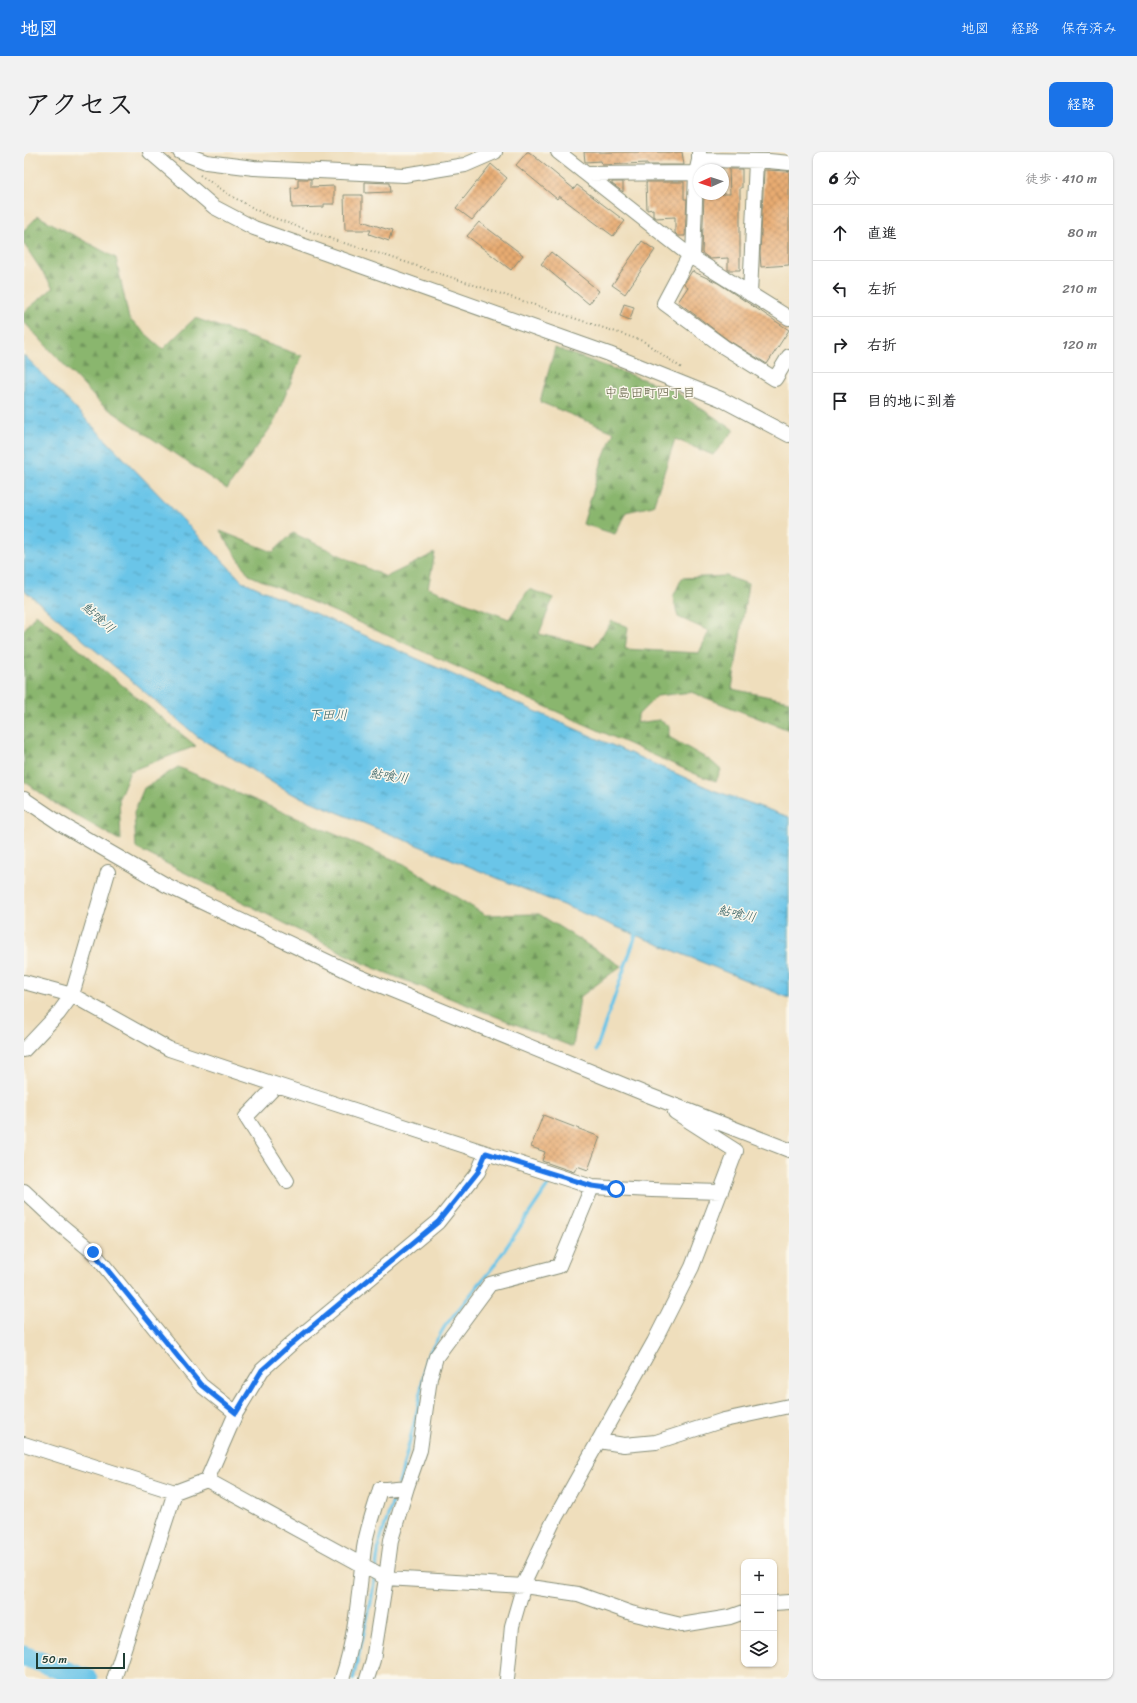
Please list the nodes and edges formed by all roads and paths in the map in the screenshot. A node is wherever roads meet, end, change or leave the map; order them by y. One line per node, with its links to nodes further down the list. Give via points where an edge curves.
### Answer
1 (150, 152): 15 (street, via 214,207 254,228 608,354 722,399)
2 (180, 152): 3 (street, via 206,162 254,168 404,175 465,165)
3 (495, 152)
4 (558, 152): 9 (street)
5 (765, 158): 6 (street); 7 (street); 11 (street)
6 (698, 162): 9 (street); 10 (street)
7 (789, 163)
8 (197, 172): 14 (path, via 233,197 266,215 337,241 643,341)
9 (586, 174): 10 (street)
10 (691, 257): 11 (street); 13 (street, via 664,302 724,347 775,379)
11 (750, 294): 12 (street)
12 (789, 318)
13 (789, 356)
14 (684, 370)
15 (789, 435)
16 (24, 799): 22 (street, via 61,824 166,885 360,976)
17 (108, 872): 19 (street)
18 (24, 982): 19 (street)
19 (72, 995): 20 (street); 21 (street, via 169,1049)
20 (24, 1050)
21 (277, 1085): 24 (street); 25 (street, via 246,1117)
22 (648, 1095): 23 (street); 28 (street, via 736,1151)
23 (789, 1150)
24 (486, 1153): 26 (street); 30 (street, via 478,1172 438,1222 262,1370)
25 (287, 1181)
26 (592, 1186): 28 (street); 34 (street, via 559,1266 490,1284 436,1357 430,1378 420,1450)
27 (24, 1190): 30 (street, via 93,1252 201,1385)
28 (721, 1192): 31 (street, via 692,1266 654,1342)
29 (789, 1406): 31 (street, via 724,1420 656,1442 624,1445)
30 (236, 1413): 33 (street)
31 (599, 1441): 38 (street, via 554,1522)
32 (24, 1444): 35 (street)
33 (207, 1480): 35 (street); 36 (street)
34 (405, 1487): 36 (street, via 386,1490 380,1488 364,1547); 37 (street, via 390,1540)
35 (175, 1492): 42 (street)
36 (366, 1567): 37 (street); 43 (street, via 348,1662)
37 (384, 1577): 38 (street); 44 (street, via 373,1660)
38 (524, 1586): 41 (street, via 578,1594 631,1613 681,1625); 45 (street, via 512,1626)
39 (789, 1602): 40 (street)
40 (777, 1603)
41 (741, 1613)
42 (114, 1679)
43 (342, 1679)
44 (367, 1679)
45 (507, 1679)

